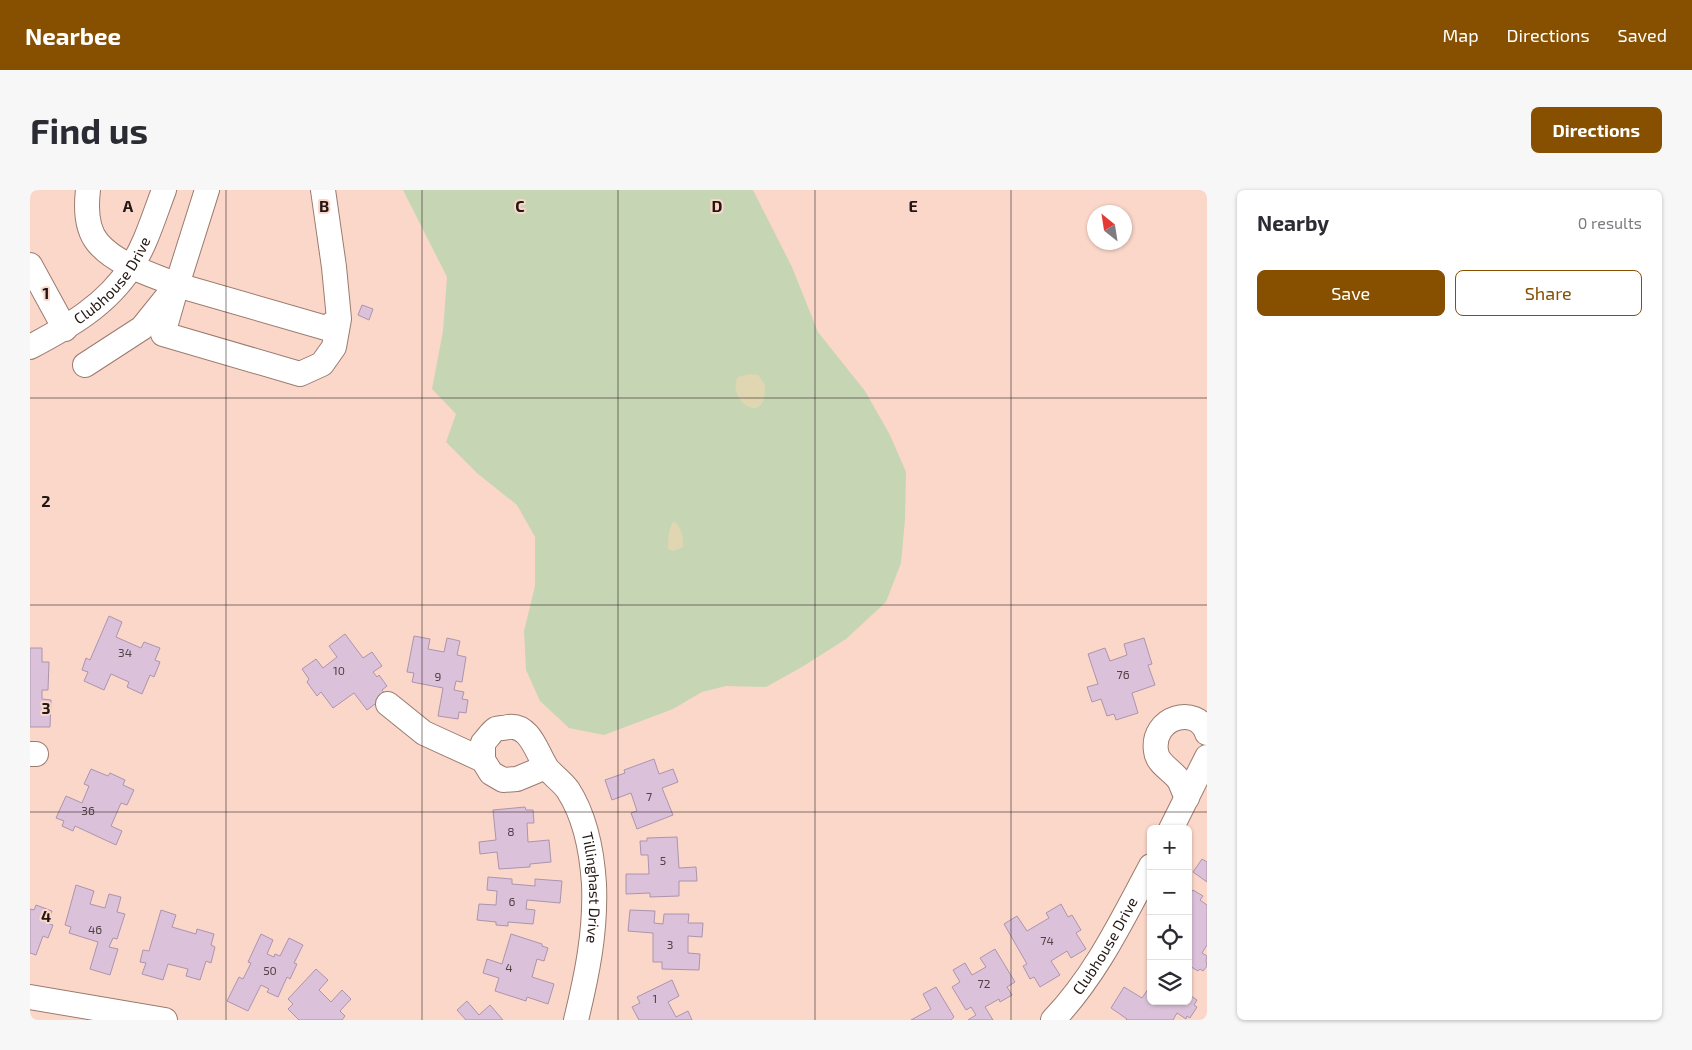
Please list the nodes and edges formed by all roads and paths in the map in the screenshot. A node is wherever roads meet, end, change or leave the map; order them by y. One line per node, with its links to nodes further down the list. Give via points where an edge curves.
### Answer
1 (88, 190): 6 (street, via 86,207 96,242)
2 (164, 190): 6 (street, Clubhouse Drive)
3 (207, 190): 7 (street)
4 (324, 190): 8 (street)
5 (30, 265): 9 (street)
6 (132, 267): 7 (street); 9 (street, Clubhouse Drive, via 99,304)
7 (177, 285): 8 (street, via 326,328); 8 (street, via 164,334 300,374 322,364 334,347); 11 (street, via 142,328)
8 (338, 319)
9 (65, 329): 10 (street, Clubhouse Drive)
10 (30, 347)
11 (85, 365)
12 (388, 704): 15 (street, via 424,733)
13 (1207, 733): 17 (street, via 1205,727 1194,719 1178,717 1165,723 1156,737 1156,753 1179,780)
14 (1207, 757): 17 (street)
15 (483, 760): 16 (street, via 490,773 503,780 517,779); 16 (street, Tillinghast Drive, via 483,743 496,729 514,726 528,734)
16 (546, 767): 22 (street, Tillinghast Drive, via 568,790 578,808 592,857 594,913 591,952)
17 (1187, 798): 18 (street)
18 (1172, 825)
19 (1149, 870): 23 (street, Clubhouse Drive, via 1102,956 1083,985)
20 (30, 997): 21 (street)
21 (166, 1020)
22 (576, 1020)
23 (1053, 1020)

